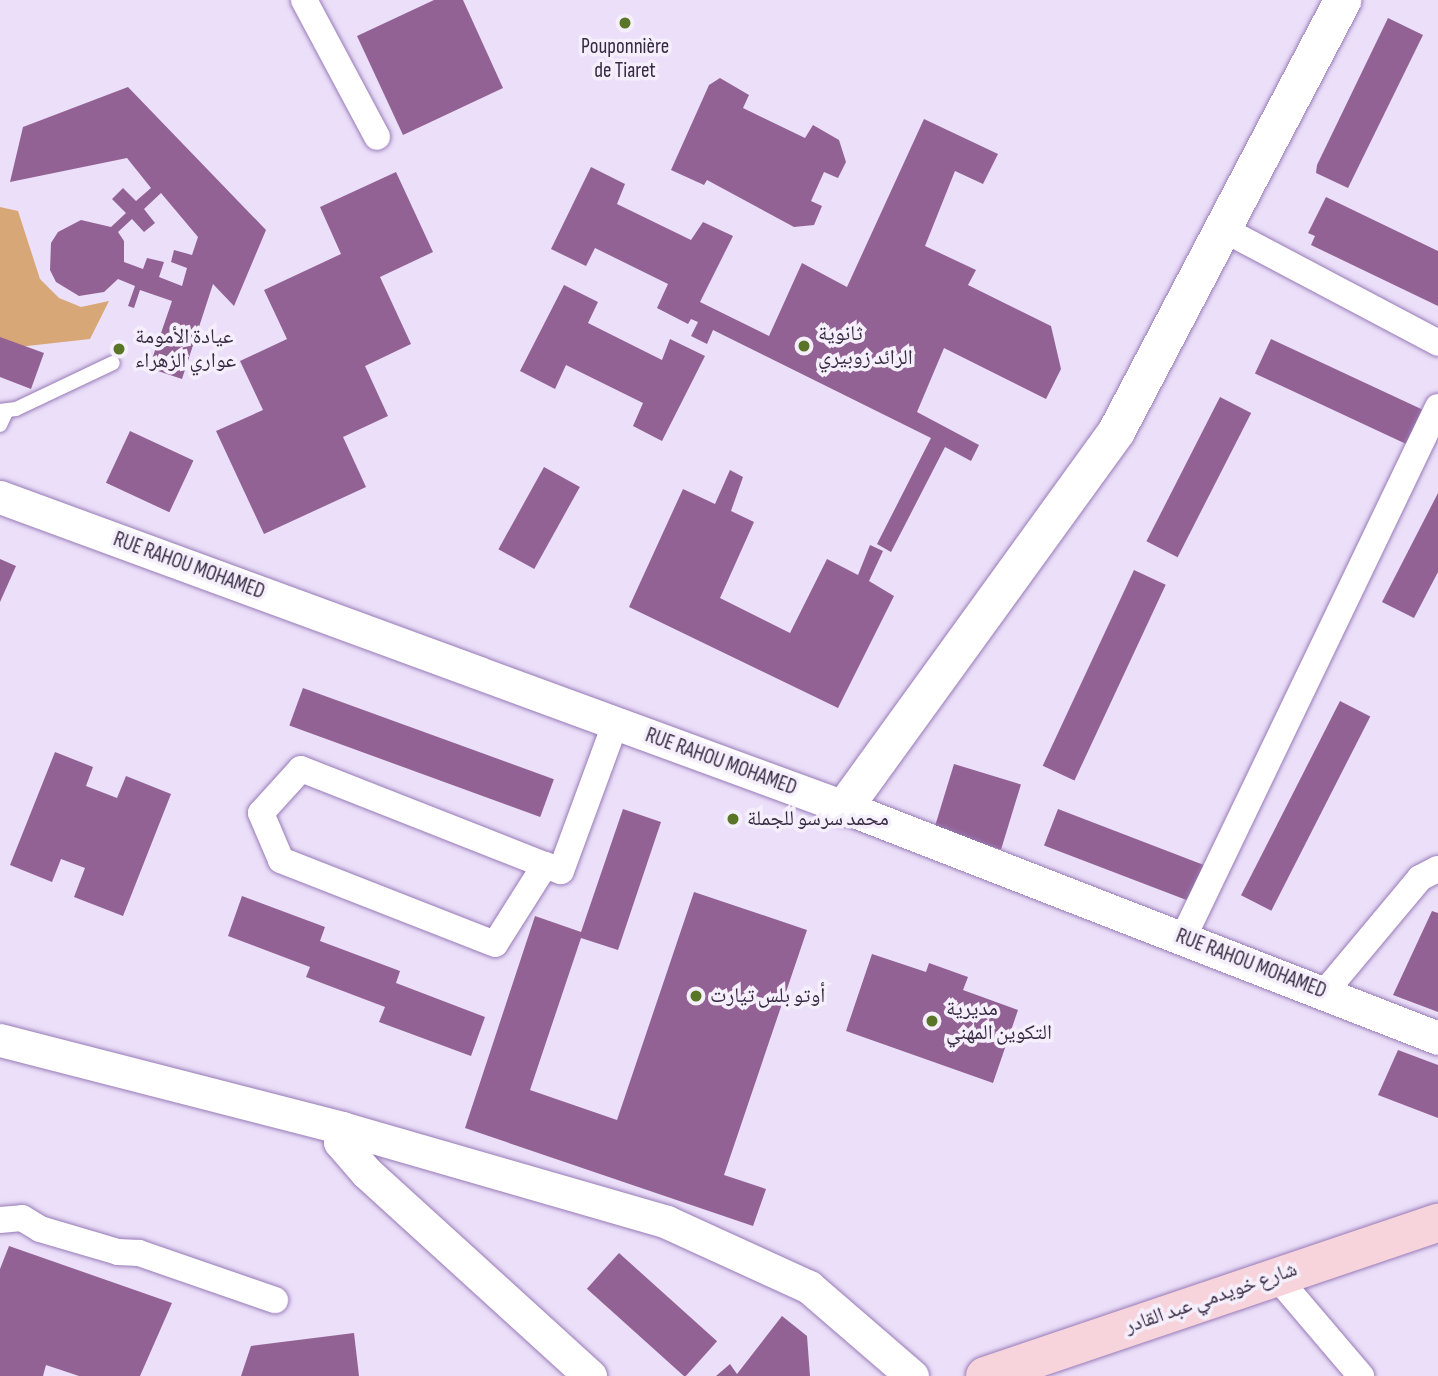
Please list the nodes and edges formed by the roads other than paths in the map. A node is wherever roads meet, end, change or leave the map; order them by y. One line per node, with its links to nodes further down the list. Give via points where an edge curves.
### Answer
1 (304, 0): 3 (street)
2 (1342, 0): 4 (main road)
3 (377, 137)
4 (1225, 230): 5 (street); 11 (main road, via 1116,431)
5 (1438, 343)
6 (113, 363): 8 (lane)
7 (1438, 407): 14 (street)
8 (2, 416)
9 (0, 497): 10 (street, RUE RAHOU MOHAMED)
10 (615, 724): 11 (street, RUE RAHOU MOHAMED); 12 (street, via 561,871)
11 (844, 807): 14 (street, RUE RAHOU MOHAMED)
12 (545, 865): 12 (street, via 301,769 261,813 281,860 495,944)
13 (1438, 869): 15 (street, via 1420,878)
14 (1183, 938): 15 (street, RUE RAHOU MOHAMED)
15 (1324, 993): 16 (street, RUE RAHOU MOHAMED)
16 (1438, 1038)
17 (0, 1040): 18 (street)
18 (342, 1128): 24 (street, via 340,1142 366,1172); 25 (street, via 667,1222 749,1257 809,1287)
19 (0, 1220): 22 (street, via 22,1218 40,1229 118,1252 139,1253)
20 (1438, 1223): 21 (main road, شارع خويدمي عبد القادر)
21 (1275, 1275): 23 (main road, شارع خويدمي عبد القادر); 26 (street)
22 (275, 1300)
23 (1001, 1371)
24 (590, 1376)
25 (912, 1376)
26 (1361, 1376)

